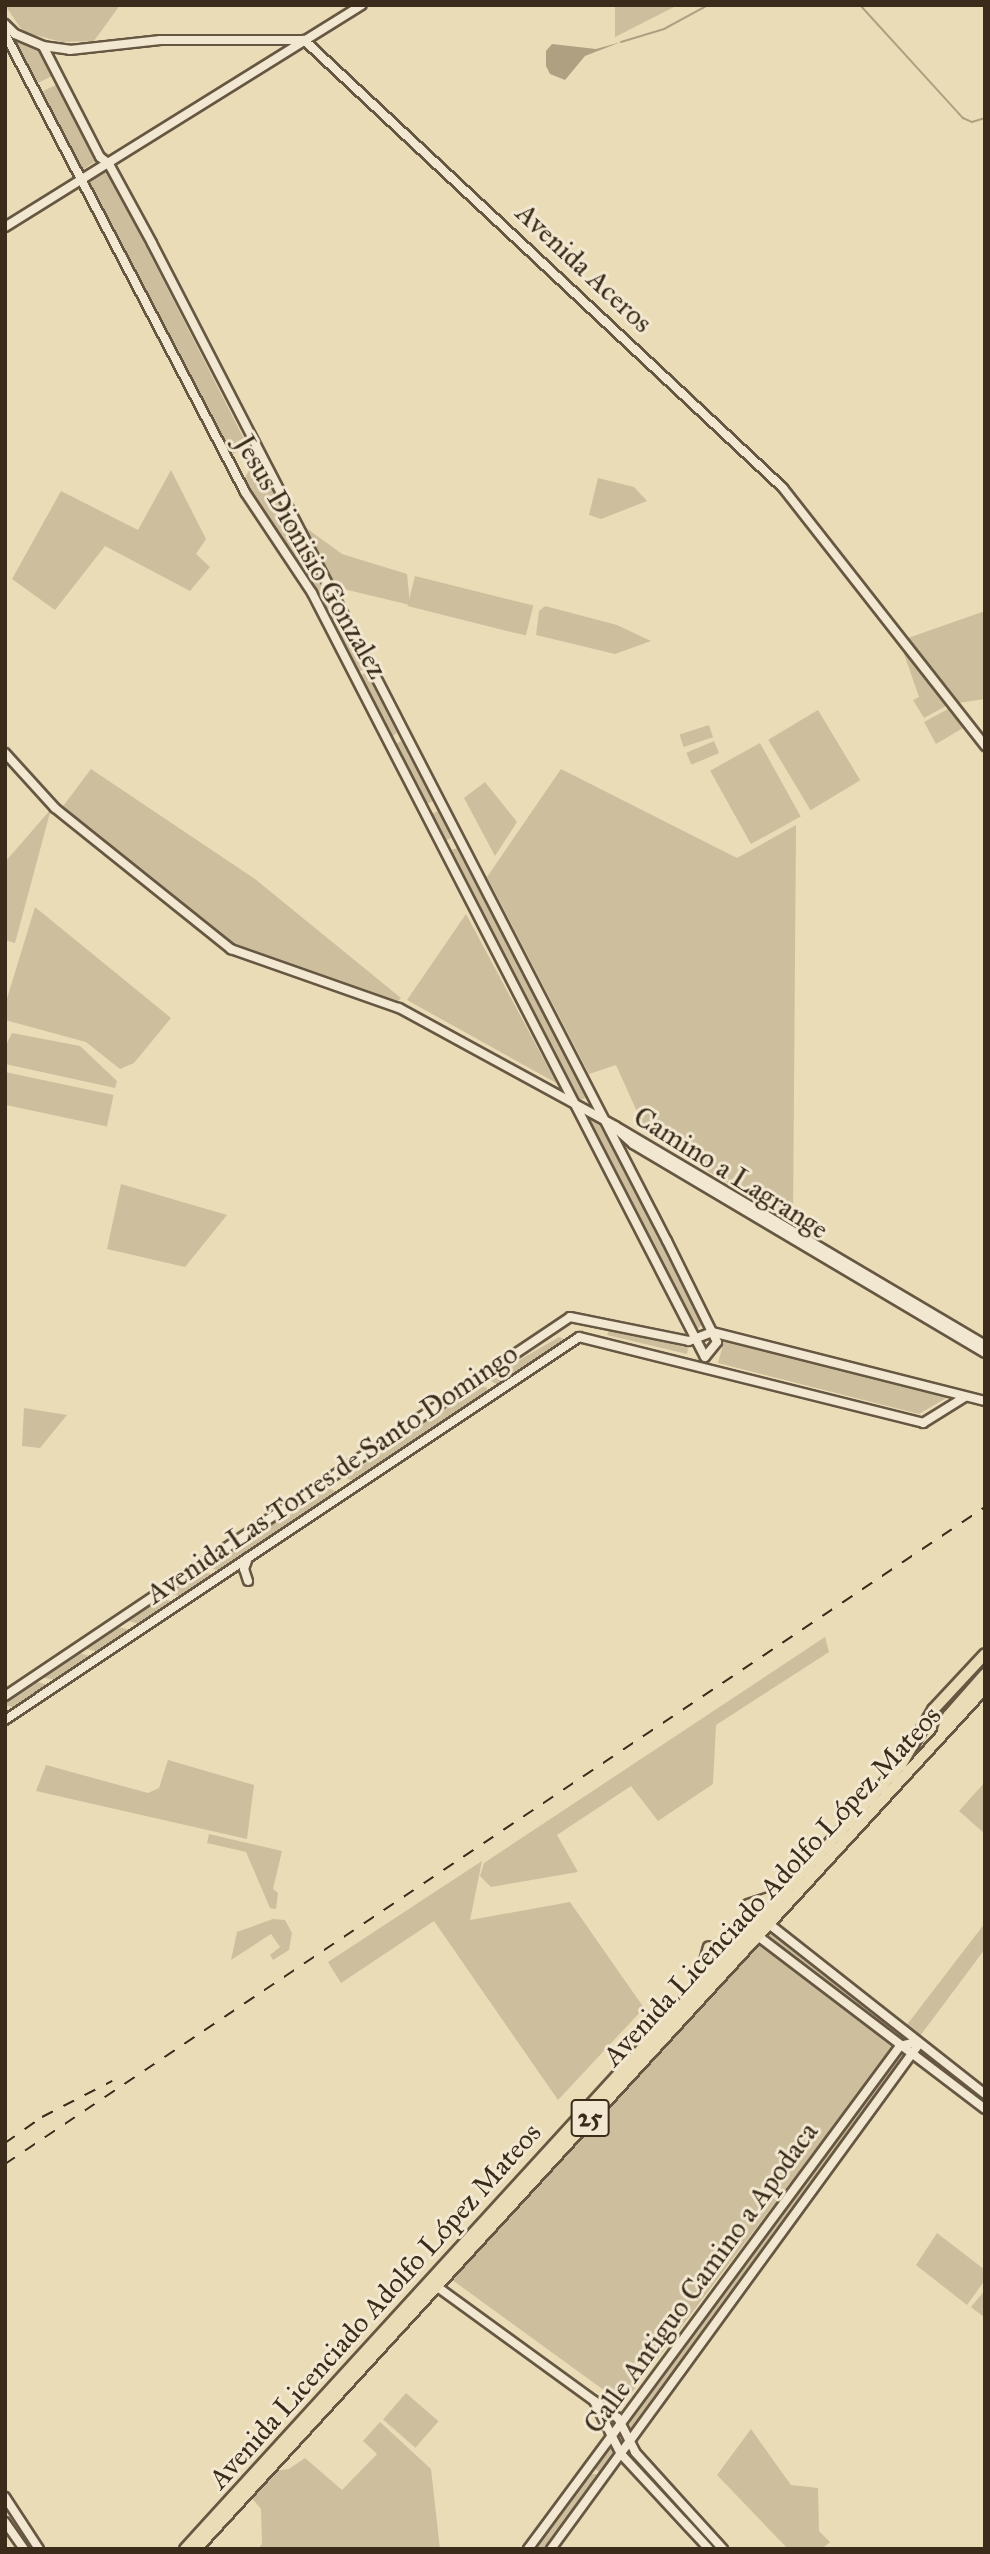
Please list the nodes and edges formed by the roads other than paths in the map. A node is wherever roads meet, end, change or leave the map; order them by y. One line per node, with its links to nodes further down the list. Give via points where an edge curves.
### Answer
1 (361, 5): 4 (street)
2 (5, 24): 3 (street)
3 (8, 34): 5 (street); 7 (street, Jesus Dionisio Gonzalez)
4 (304, 40): 5 (street, via 160,40 80,51); 6 (street); 9 (street, Avenida Aceros, via 783,488)
5 (43, 46): 6 (street, Jesus Dionisio Gonzalez, via 100,157)
6 (109, 164): 7 (street); 12 (street, Jesus Dionisio Gonzalez)
7 (82, 180): 8 (street); 11 (street, Jesus Dionisio Gonzalez, via 245,492 312,593)
8 (5, 227)
9 (985, 746)
10 (5, 753): 11 (street, via 55,808 231,949 399,1007)
11 (575, 1104): 12 (street); 14 (street, Jesus Dionisio Gonzalez)
12 (607, 1121): 13 (street, Jesus Dionisio Gonzalez); 15 (street, Camino a Lagrange); 16 (street, Camino a Lagrange, via 633,1144)
13 (712, 1332): 14 (street); 17 (street, via 718,1343); 19 (street)
14 (696, 1338): 17 (street, Jesus Dionisio Gonzalez); 26 (street, Avenida Las Torres de Santo Domingo, via 689,1341 570,1317)
15 (985, 1345)
16 (985, 1353)
17 (705, 1357): 18 (street)
18 (701, 1367): 19 (street, Avenida Las Torres de Santo Domingo, via 923,1423); 21 (street, Avenida Las Torres de Santo Domingo, via 585,1338 573,1340)
19 (965, 1396): 20 (street)
20 (985, 1401)
21 (249, 1557): 22 (street, via 244,1569); 27 (street, Avenida Las Torres de Santo Domingo)
22 (248, 1581)
23 (985, 1654): 29 (main road, Avenida Licenciado Adolfo López Mateos / 25, via 928,1716 901,1765)
24 (985, 1674): 28 (main road, via 948,1716)
25 (985, 1688): 28 (main road, Avenida Licenciado Adolfo López Mateos / 25)
26 (5, 1696)
27 (5, 1720)
28 (942, 1734): 31 (main road, Avenida Licenciado Adolfo López Mateos / 25)
29 (782, 1893): 30 (main road); 31 (main road, Avenida Licenciado Adolfo López Mateos / 25)
30 (748, 1905)
31 (764, 1920): 32 (main road, Avenida Licenciado Adolfo López Mateos / 25); 35 (street)
32 (753, 1932): 34 (main road, Avenida Licenciado Adolfo López Mateos / 25); 37 (street); 41 (main road, Avenida Licenciado Adolfo López Mateos / 25)
33 (709, 1947): 34 (main road)
34 (699, 1985): 41 (main road, Avenida Licenciado Adolfo López Mateos / 25)
35 (897, 2027): 36 (street); 37 (street)
36 (917, 2043): 37 (street); 38 (street, Calle Antiguo Camino a Apodaca); 39 (street)
37 (902, 2045): 38 (street); 42 (street, Calle Antiguo Camino a Apodaca)
38 (910, 2055): 40 (street); 43 (street, Calle Antiguo Camino a Apodaca)
39 (985, 2094)
40 (985, 2109)
41 (432, 2283): 44 (street); 55 (main road, Avenida Licenciado Adolfo López Mateos / 25); 56 (main road, Avenida Licenciado Adolfo López Mateos / 25)
42 (701, 2314): 43 (street, via 706,2324); 45 (street, Calle Antiguo Camino a Apodaca)
43 (715, 2326): 47 (street, Calle Antiguo Camino a Apodaca)
44 (594, 2399): 45 (street); 46 (street)
45 (624, 2424): 46 (street, Calle Antiguo Camino a Apodaca); 47 (street)
46 (613, 2438): 48 (street); 49 (street, Calle Antiguo Camino a Apodaca)
47 (630, 2444): 48 (street, Calle Antiguo Camino a Apodaca); 60 (street)
48 (621, 2454): 50 (street, Calle Antiguo Camino a Apodaca); 59 (street)
49 (586, 2470): 50 (street, via 597,2472); 57 (street, Calle Antiguo Camino a Apodaca)
50 (601, 2482): 58 (street, Calle Antiguo Camino a Apodaca)
51 (5, 2497): 54 (street)
52 (5, 2522): 53 (street)
53 (23, 2549)
54 (39, 2549)
55 (185, 2549)
56 (196, 2549)
57 (528, 2549)
58 (551, 2549)
59 (709, 2549)
60 (723, 2549)

